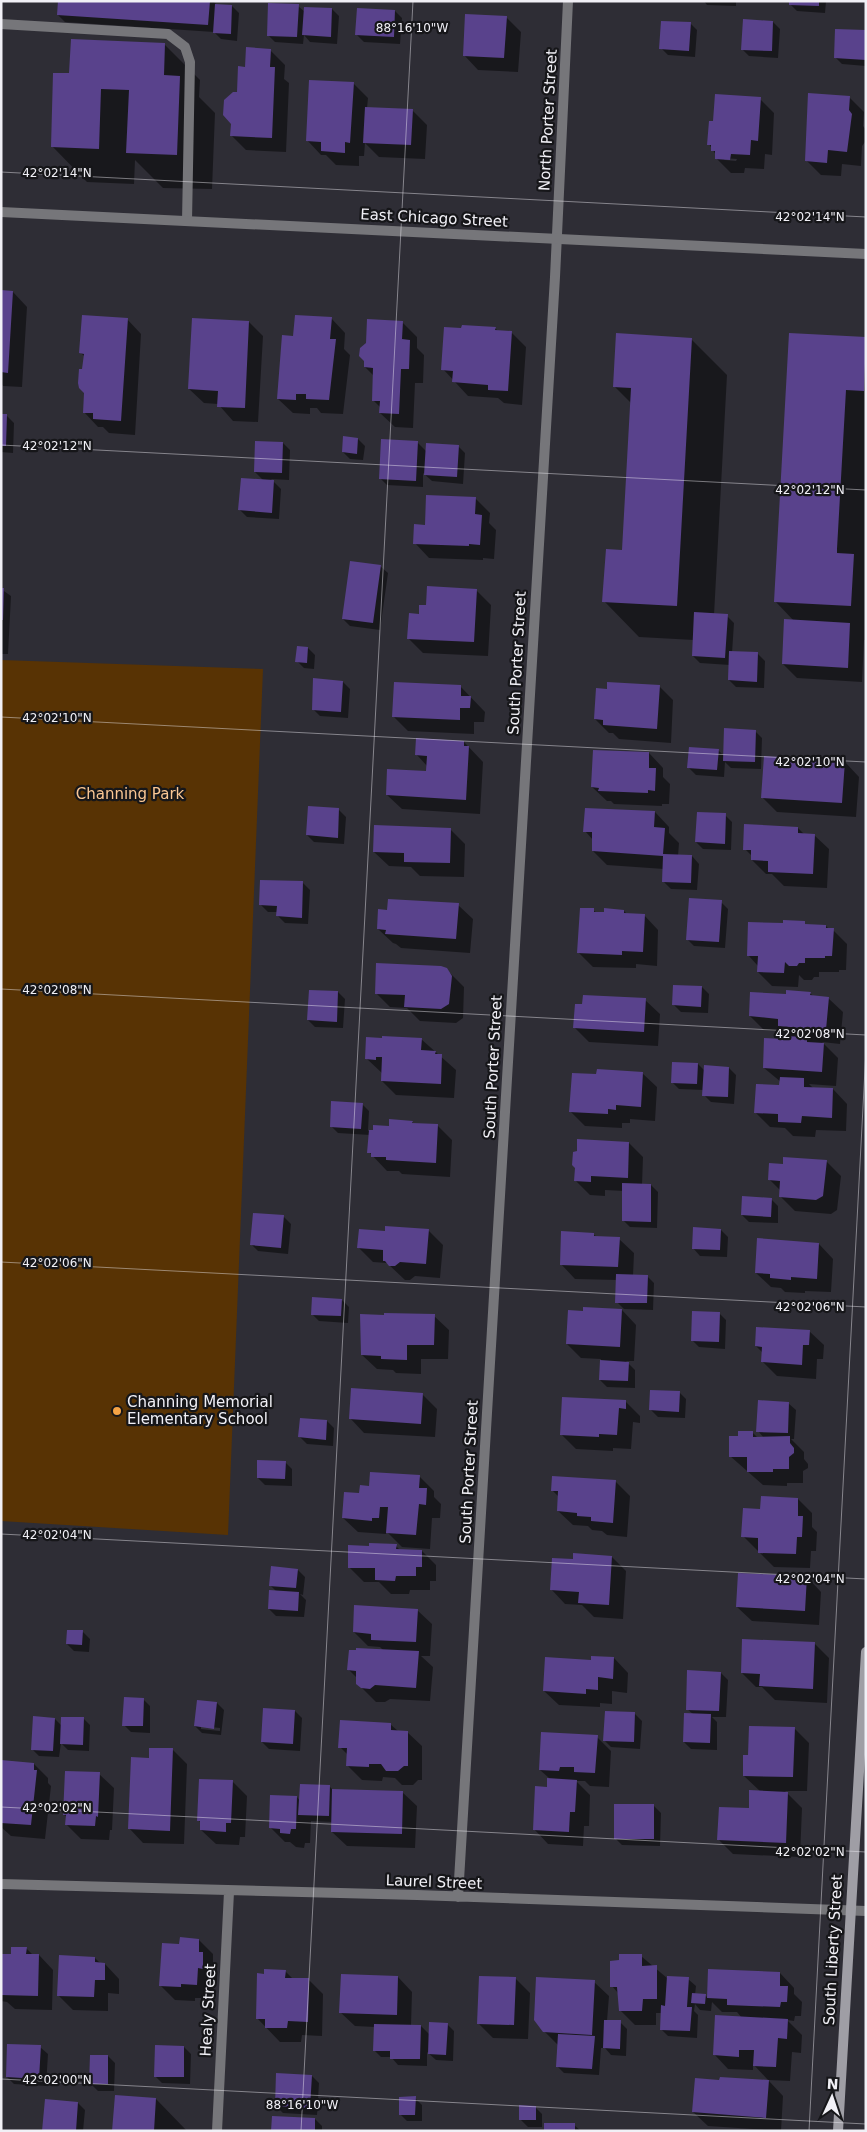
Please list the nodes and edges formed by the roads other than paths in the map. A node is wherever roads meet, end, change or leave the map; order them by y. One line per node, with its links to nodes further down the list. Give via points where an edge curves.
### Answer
1 (568, 1): 5 (street, North Porter Street)
2 (1, 24): 4 (street, via 168,34 184,47 190,62)
3 (1, 212): 4 (street, East Chicago Street)
4 (187, 221): 5 (street, East Chicago Street)
5 (557, 239): 6 (street, East Chicago Street); 10 (street, South Porter Street)
6 (866, 254)
7 (866, 1652): 11 (main road, South Liberty Street)
8 (1, 1884): 9 (street, Laurel Street)
9 (229, 1892): 10 (street, Laurel Street); 13 (street, Healy Street)
10 (458, 1897): 11 (street, Laurel Street)
11 (849, 1911): 12 (street, Laurel Street); 14 (main road, South Liberty Street)
12 (866, 1911)
13 (218, 2131)
14 (838, 2131)

